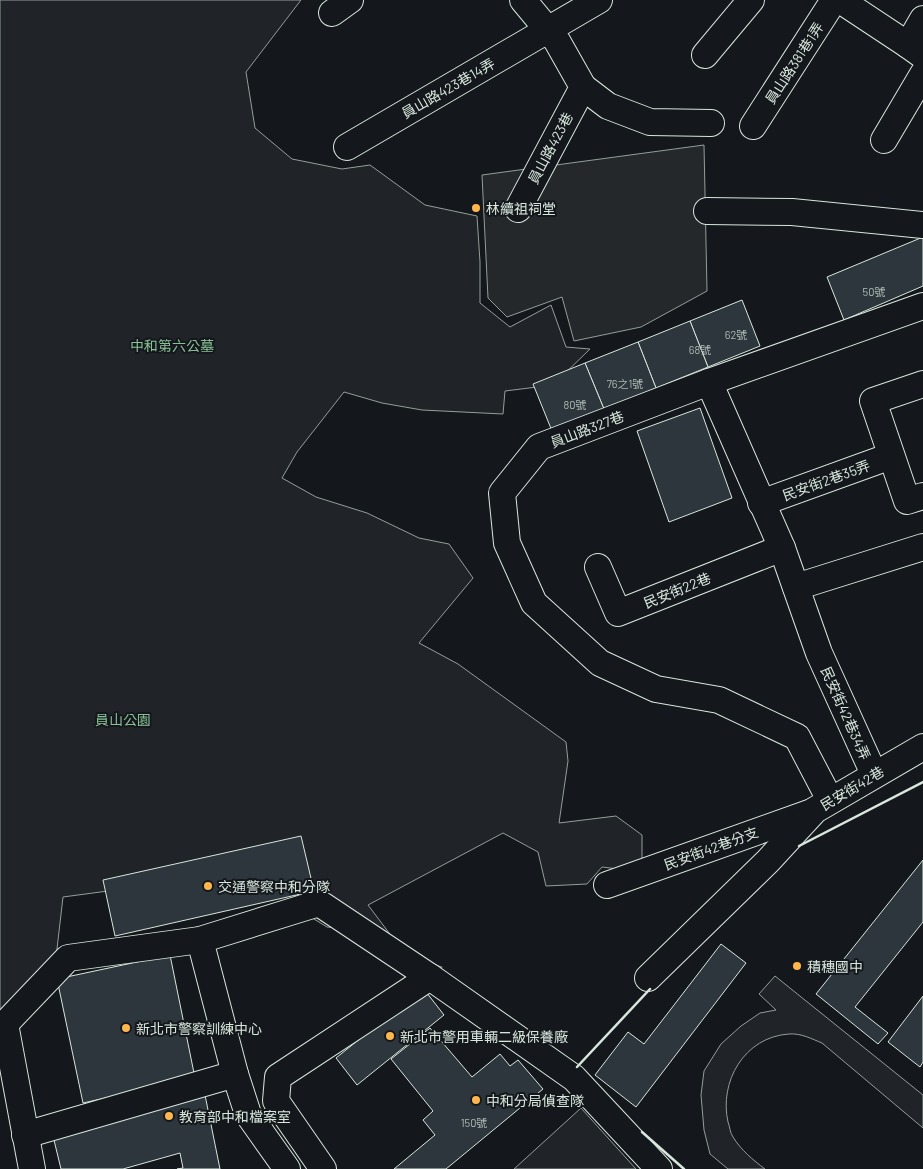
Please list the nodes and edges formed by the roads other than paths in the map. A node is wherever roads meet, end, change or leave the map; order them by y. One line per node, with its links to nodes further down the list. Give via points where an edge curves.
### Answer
1 (524, 0): 7 (street)
2 (599, 0): 7 (street, 員山路423巷14弄)
3 (751, 0): 9 (street)
4 (834, 0): 13 (street, 員山路381巷1弄)
5 (840, 0): 8 (street)
6 (923, 19): 8 (street)
7 (548, 30): 11 (street, via 558,41); 15 (street, 員山路423巷14弄)
8 (916, 50)
9 (705, 55)
10 (923, 74): 14 (street)
11 (583, 87): 12 (street, via 608,106 650,122); 16 (street, 員山路423巷)
12 (711, 123)
13 (753, 126)
14 (884, 140)
15 (347, 147)
16 (518, 208)
17 (707, 211): 18 (street, via 792,212)
18 (923, 225)
19 (923, 306): 20 (street, 員山路327巷)
20 (709, 382): 24 (street, 民安街42巷34弄); 31 (street, 員山路327巷, via 539,447 502,493 507,543 534,603 600,663 656,689 719,700 797,738)
21 (923, 384): 22 (street, via 873,400)
22 (891, 456): 23 (street, via 907,501); 24 (street, 民安街2巷35弄)
23 (923, 496)
24 (761, 504): 26 (street, 民安街42巷34弄)
25 (923, 546): 28 (street)
26 (782, 548): 27 (street, 民安街22巷, via 618,613); 28 (street, 民安街42巷34弄)
27 (598, 567)
28 (796, 587): 30 (street, 民安街42巷34弄, via 819,653)
29 (923, 747): 30 (street, 民安街42巷)
30 (874, 774): 31 (street, 民安街42巷)
31 (822, 805): 32 (street, 民安街42巷分支); 35 (street, 民安街42巷)
32 (607, 885)
33 (200, 940): 34 (street, via 320,903); 36 (street); 37 (street, via 68,958 5,1024)
34 (430, 977): 40 (street, via 278,1077 276,1101); 41 (street, via 574,1078)
35 (648, 978)
36 (235, 1074): 37 (street); 39 (street, via 248,1114)
37 (25, 1135): 38 (street)
38 (32, 1169)
39 (288, 1169)
40 (323, 1169)
41 (659, 1169)

